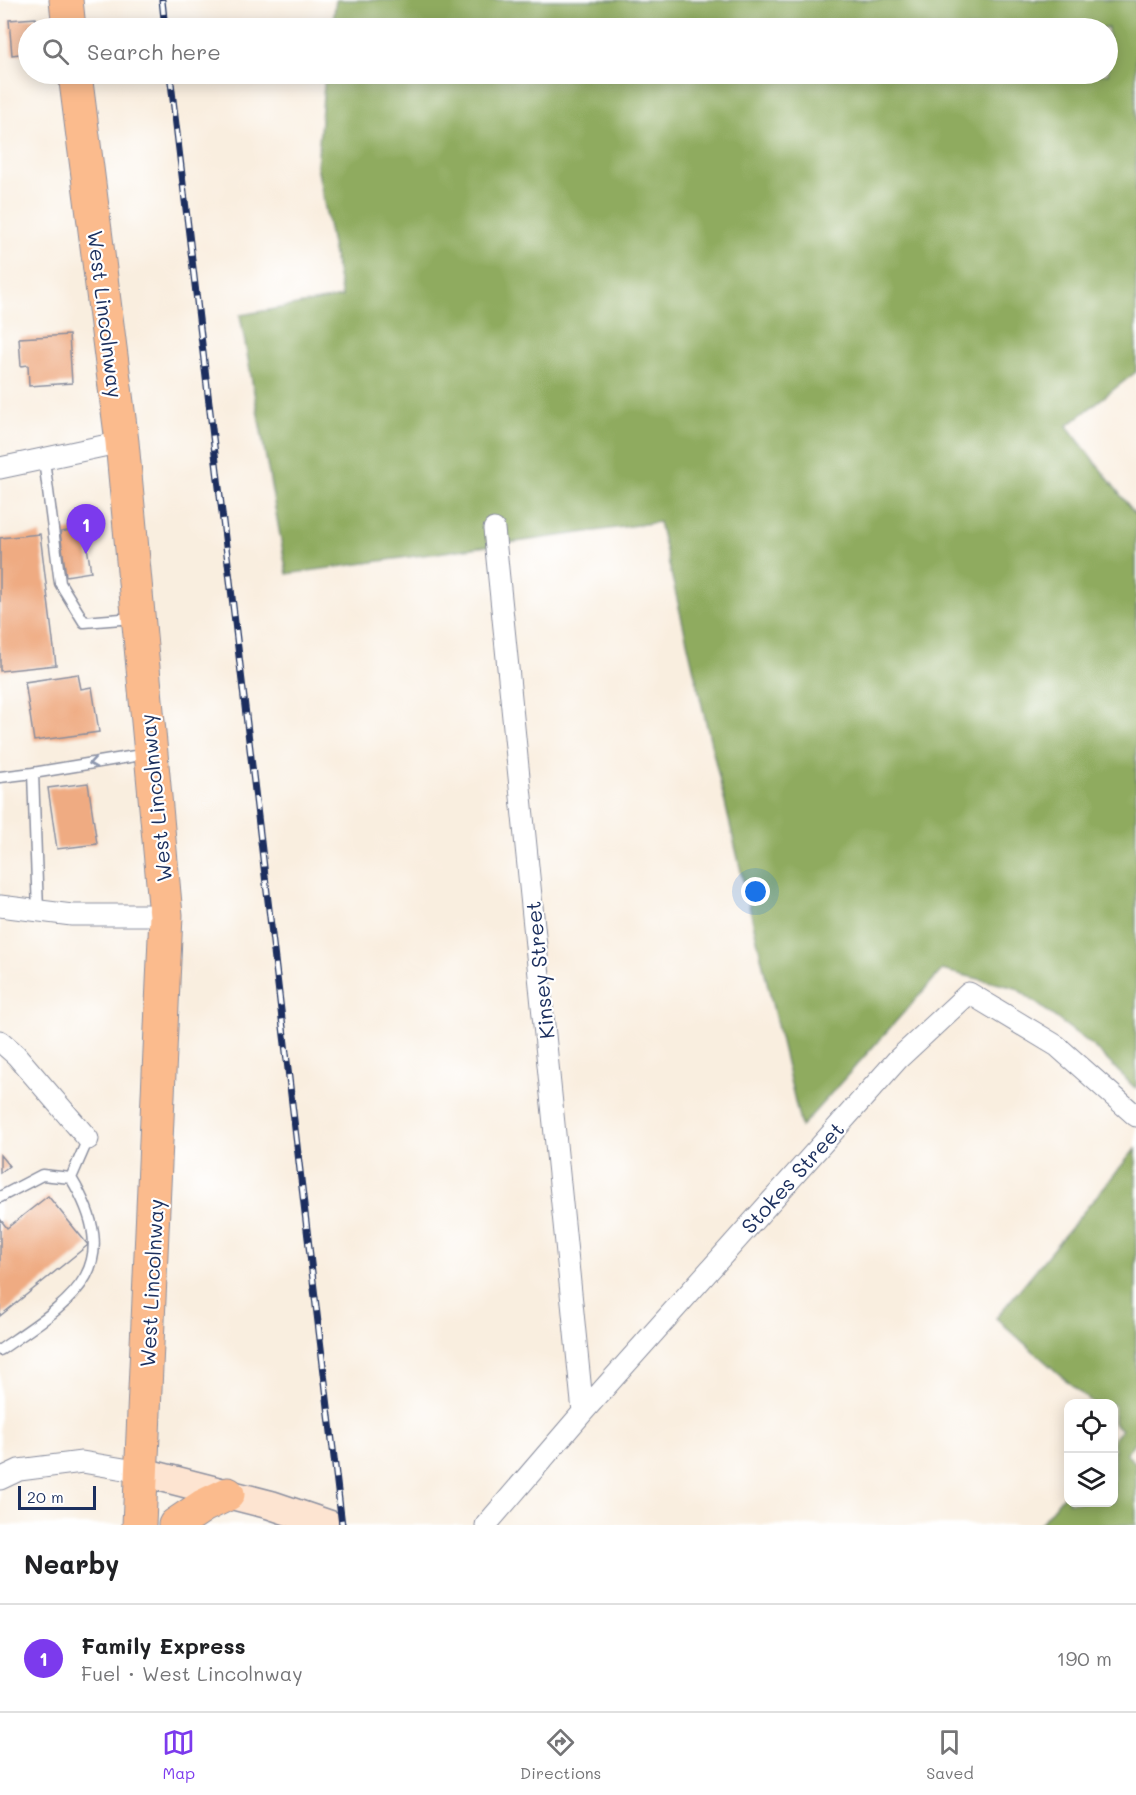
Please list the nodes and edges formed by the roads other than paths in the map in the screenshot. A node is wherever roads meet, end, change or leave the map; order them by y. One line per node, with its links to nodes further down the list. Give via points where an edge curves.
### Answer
1 (66, 0): 2 (main road)
2 (68, 18)
3 (76, 84): 4 (main road, West Lincolnway)
4 (122, 442): 5 (street); 8 (main road, West Lincolnway)
5 (44, 460): 6 (street); 8 (lane, via 60,583 84,622)
6 (0, 468)
7 (494, 529): 21 (street, Kinsey Street)
8 (137, 617): 9 (main road, West Lincolnway)
9 (151, 754): 10 (lane, one-way to 10); 14 (main road, West Lincolnway)
10 (33, 773): 11 (lane); 13 (lane)
11 (0, 777)
12 (0, 906): 13 (street)
13 (38, 911): 14 (street)
14 (166, 915): 22 (main road, West Lincolnway)
15 (0, 1041): 17 (street)
16 (1136, 1116): 21 (street, Stokes Street, via 1057,1046 969,993 898,1059)
17 (88, 1139): 18 (lane)
18 (70, 1178): 19 (lane, via 42,1175); 20 (lane, via 85,1202 93,1228 95,1257 62,1308)
19 (0, 1197)
20 (0, 1350)
21 (583, 1412): 28 (street, Stokes Street)
22 (142, 1472): 23 (street, via 82,1462 19,1470); 24 (main road); 25 (main road, West Lincolnway)
23 (0, 1479)
24 (228, 1494): 26 (main road); 27 (main road)
25 (139, 1525)
26 (175, 1525)
27 (330, 1525)
28 (486, 1525)

